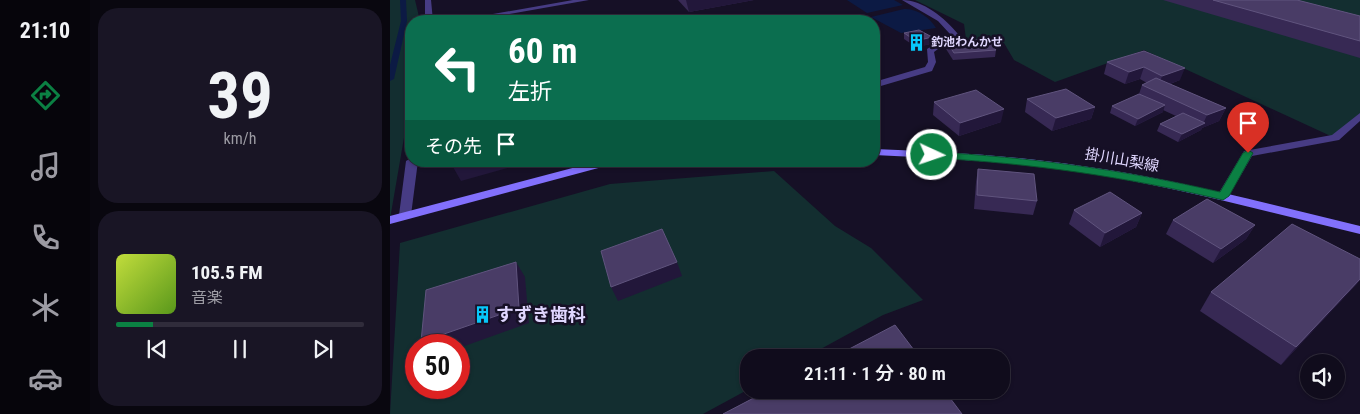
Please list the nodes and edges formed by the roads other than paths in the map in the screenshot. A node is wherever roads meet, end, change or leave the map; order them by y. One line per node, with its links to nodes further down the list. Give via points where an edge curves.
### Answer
1 (428, 0): 4 (street)
2 (586, 0): 5 (street)
3 (905, 0): 6 (street, via 941,19 954,34 930,52 932,62 929,69)
4 (429, 15)
5 (494, 15)
6 (880, 83)
7 (1360, 116): 11 (street, via 1335,138 1248,153)
8 (880, 152): 11 (main road, 掛川山梨線, via 1033,162 1176,185)
9 (410, 167): 12 (street)
10 (590, 167): 12 (main road)
11 (1223, 196): 13 (main road, 掛川山梨線)
12 (396, 218)
13 (1360, 230)

